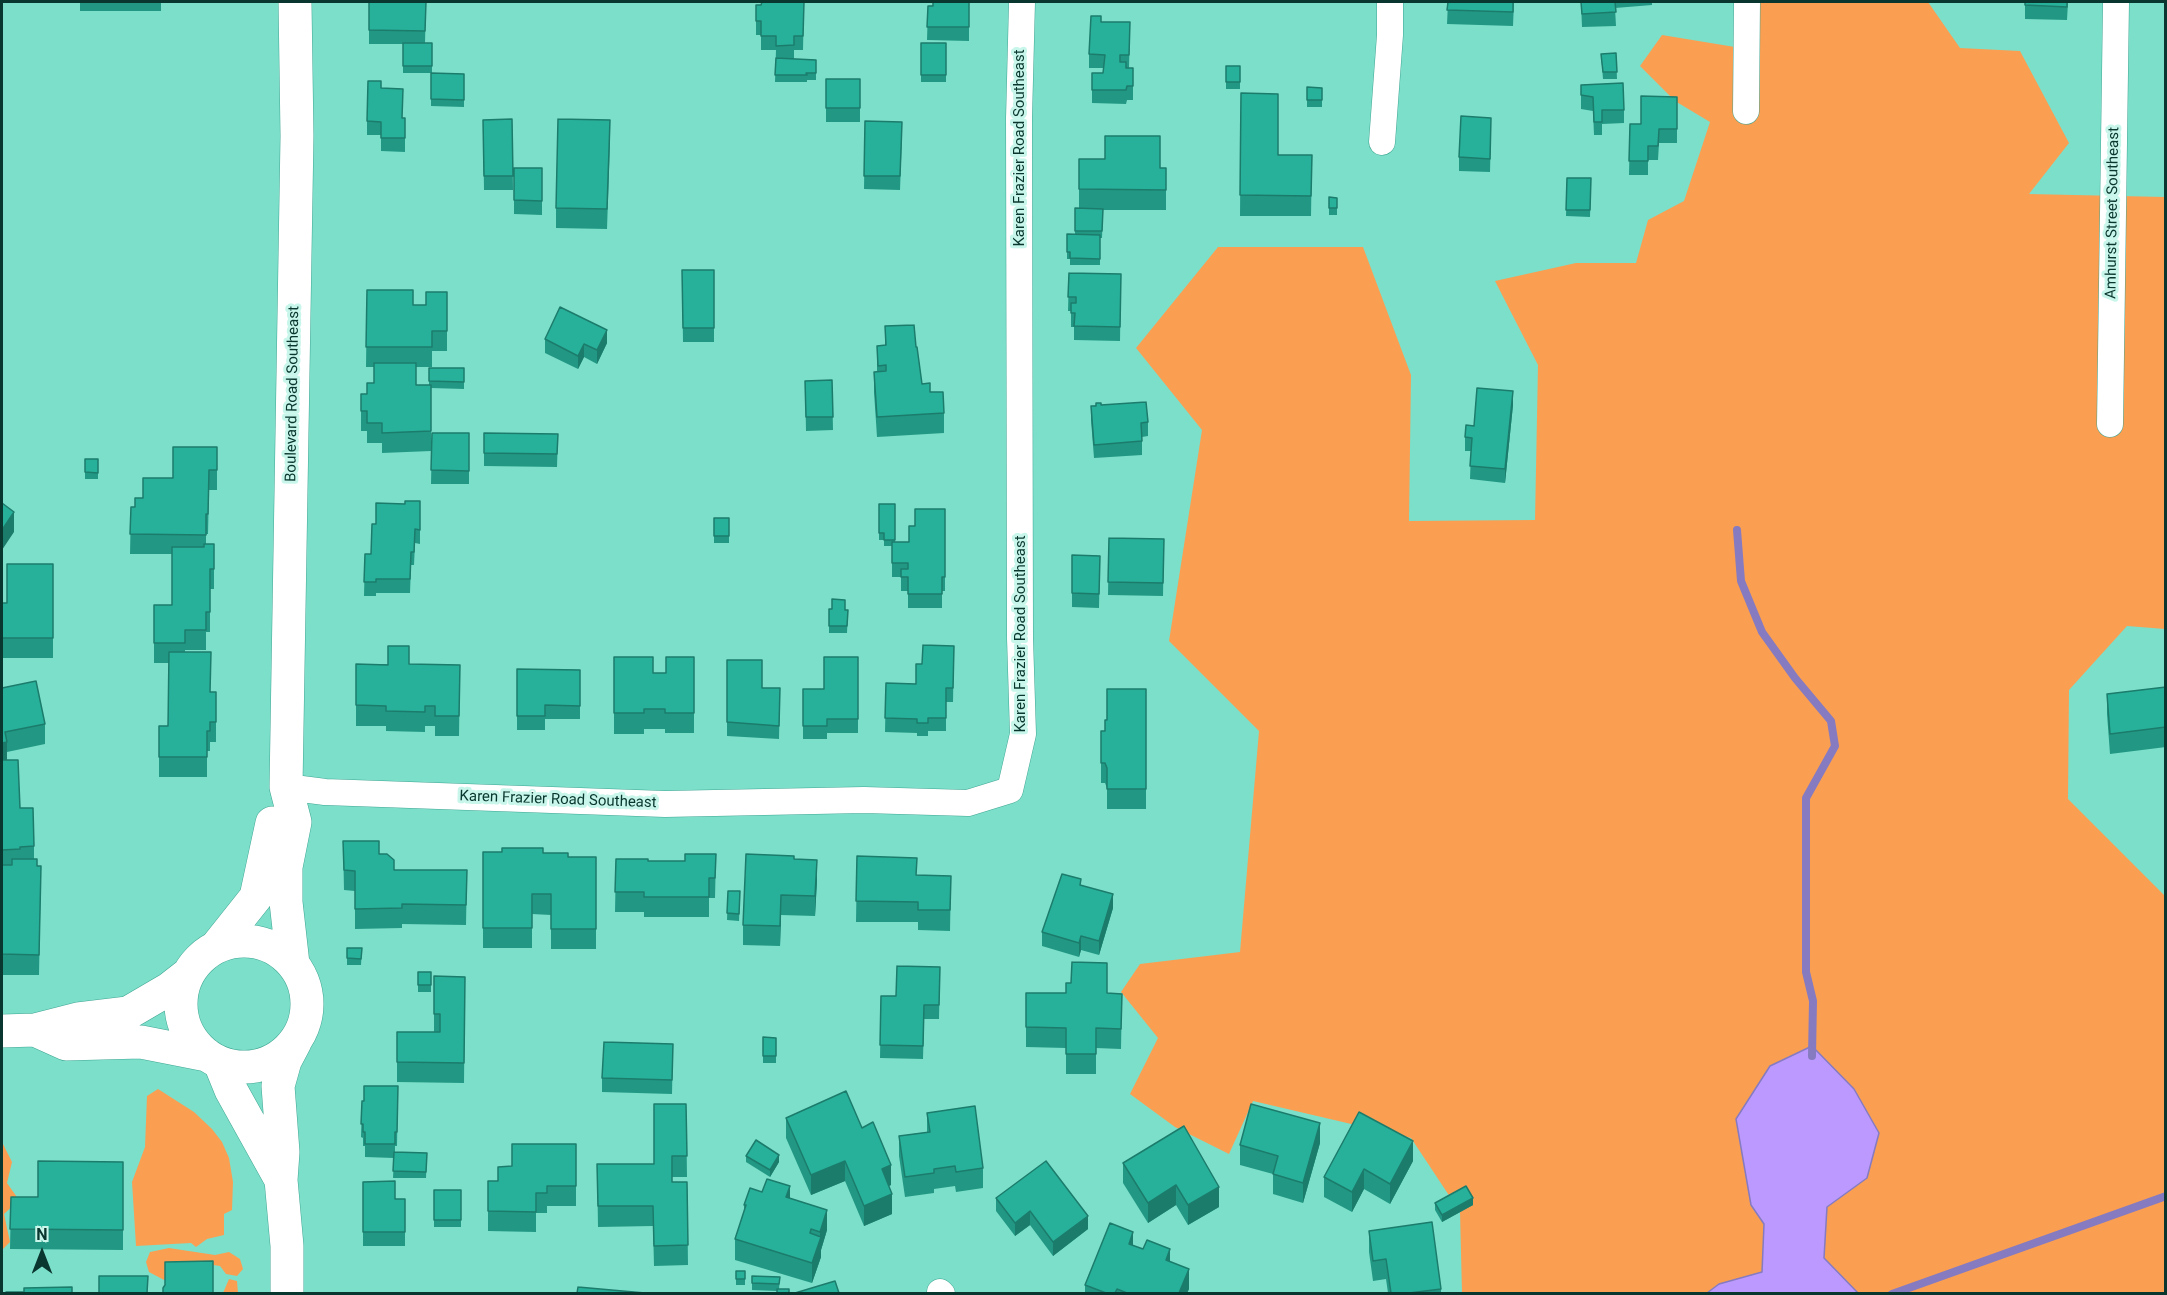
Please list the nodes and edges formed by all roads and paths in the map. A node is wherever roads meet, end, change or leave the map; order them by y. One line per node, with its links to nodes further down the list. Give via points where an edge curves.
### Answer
1 (295, 2): 9 (street, Boulevard Road Southeast, via 297,136)
2 (1022, 2): 9 (street, Karen Frazier Road Southeast, via 1019,129 1023,734 1010,790 968,803 864,800 665,804 325,792)
3 (1390, 2): 7 (street)
4 (1747, 2): 6 (street)
5 (2116, 2): 8 (street, Amhurst Street Southeast)
6 (1746, 111)
7 (1382, 142)
8 (2110, 424)
9 (286, 787): 10 (street, Boulevard Road Southeast, via 269,830 256,897); 11 (street, Boulevard Road Southeast, via 295,822 286,867)
10 (216, 946): 11 (street, via 237,940 258,942 278,950); 12 (street, via 199,958)
11 (293, 964): 15 (street, via 304,981 308,1002 305,1023)
12 (187, 975): 13 (street, via 128,1012); 16 (street, via 180,995 181,1016 189,1036)
13 (35, 1030): 14 (street); 16 (street, via 66,1044 141,1042)
14 (2, 1031)
15 (295, 1042): 16 (street, via 280,1056 261,1065 240,1068); 17 (street, via 278,1086)
16 (213, 1059): 17 (street)
17 (281, 1180): 18 (street)
18 (287, 1293)

